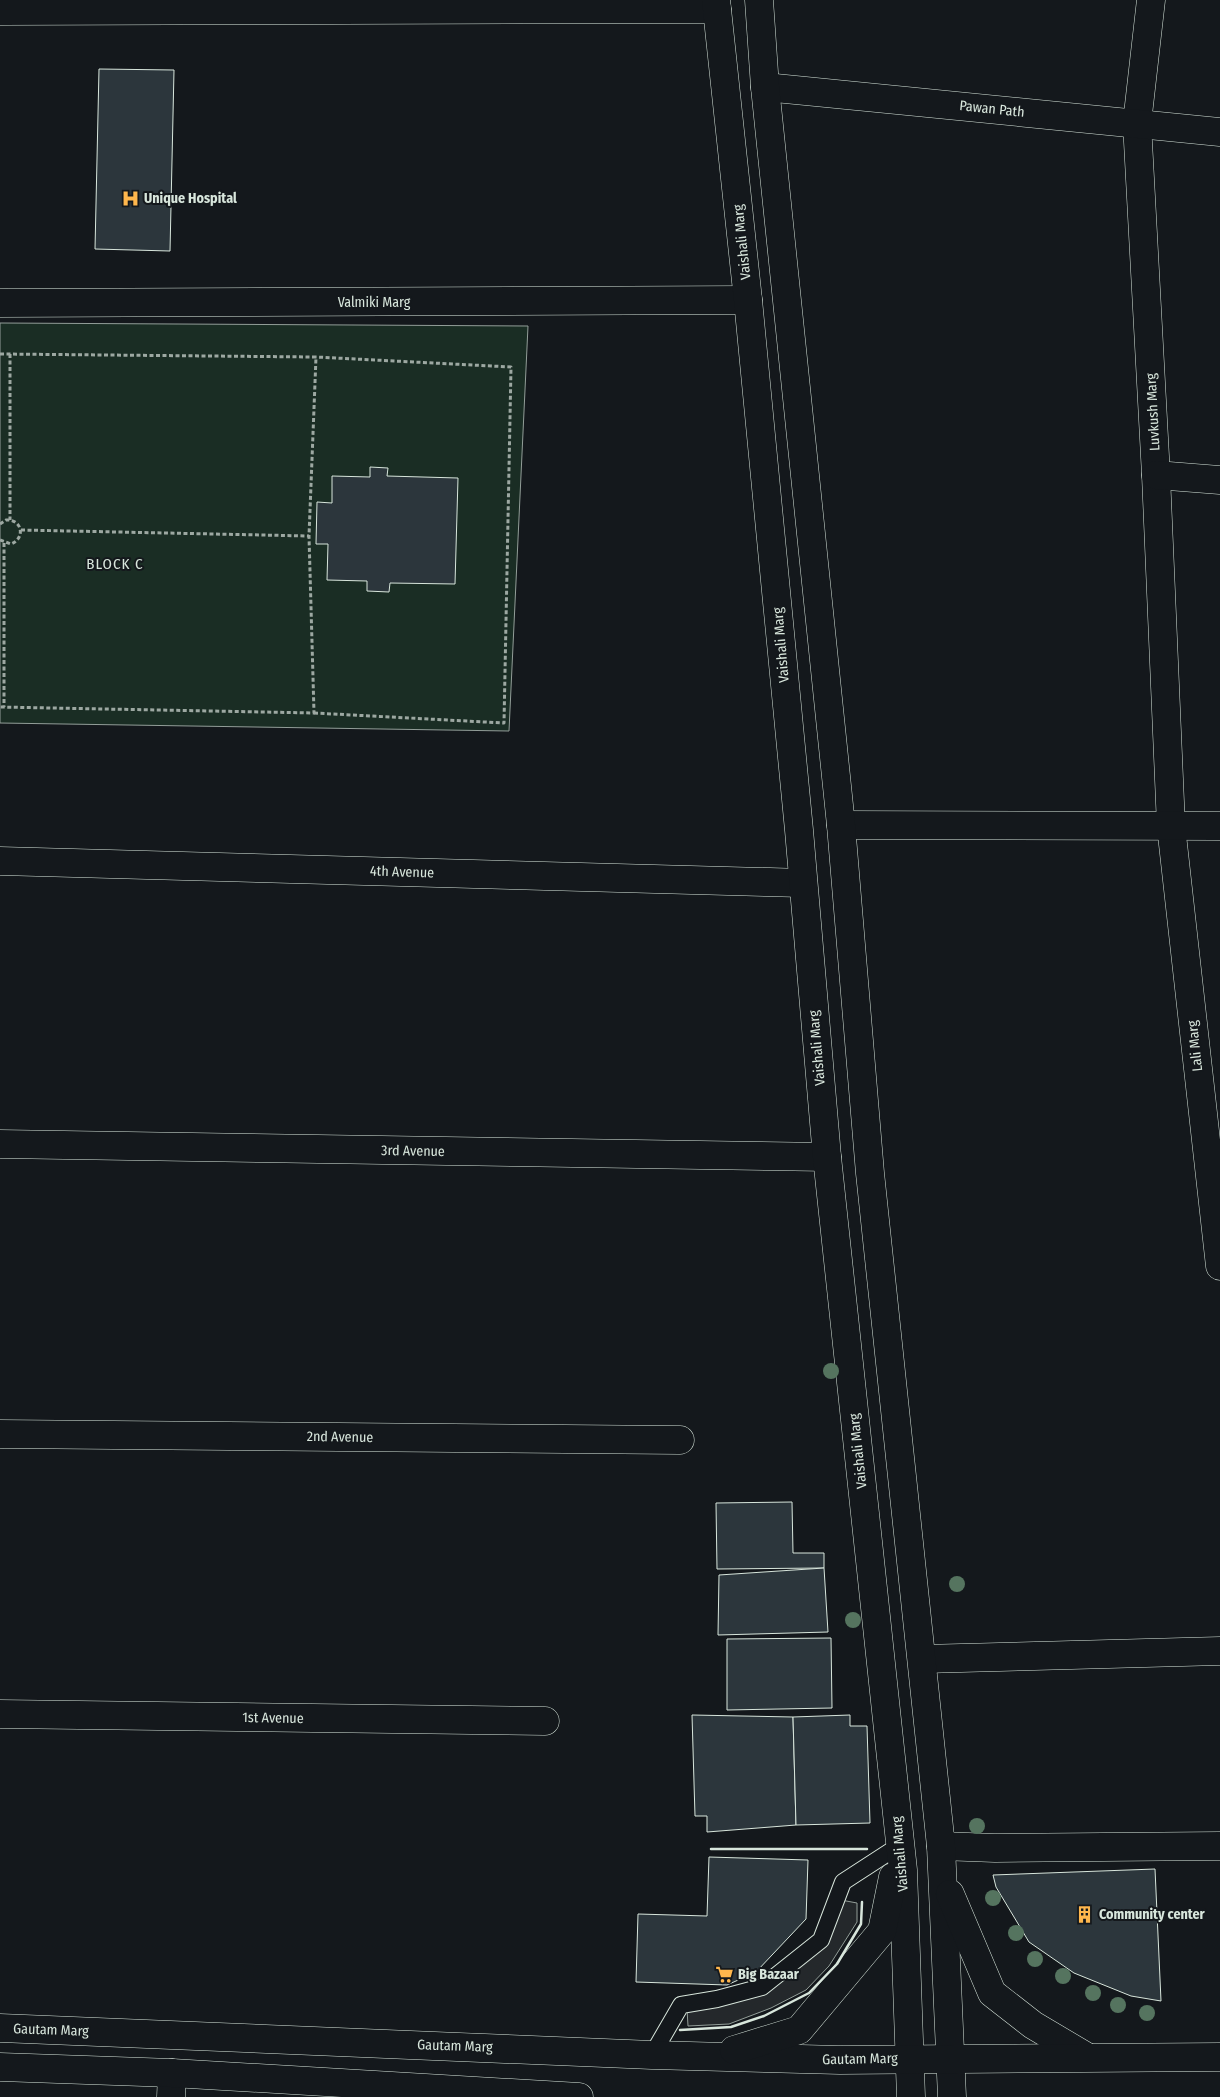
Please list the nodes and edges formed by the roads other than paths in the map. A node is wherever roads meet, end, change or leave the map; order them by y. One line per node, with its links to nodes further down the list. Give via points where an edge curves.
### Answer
1 (759, 0): 5 (street)
2 (1151, 0): 7 (street, Luvkush Marg)
3 (717, 4): 4 (street); 6 (street, Vaishali Marg)
4 (0, 11)
5 (765, 87): 6 (street, Pawan Path); 7 (street, Pawan Path); 9 (street)
6 (725, 88): 10 (street, Vaishali Marg)
7 (1137, 124): 8 (street, Pawan Path); 12 (street, Luvkush Marg)
8 (1220, 132)
9 (787, 298): 10 (street, Valmiki Marg); 14 (street)
10 (748, 300): 11 (street, Valmiki Marg); 17 (street, Vaishali Marg)
11 (0, 303)
12 (1156, 475): 13 (street); 15 (street, Luvkush Marg)
13 (1220, 480)
14 (840, 825): 15 (street); 17 (street); 26 (street, via 870,1173)
15 (1171, 826): 16 (street); 22 (street, Lali Marg)
16 (1220, 826)
17 (799, 827): 19 (street, Vaishali Marg)
18 (0, 862): 19 (street, 4th Avenue)
19 (804, 883): 21 (street, Vaishali Marg)
20 (0, 1144): 21 (street, 3rd Avenue)
21 (827, 1157): 27 (street, Vaishali Marg)
22 (1220, 1266)
23 (0, 1434): 24 (street, 2nd Avenue)
24 (680, 1440)
25 (1220, 1651): 26 (street)
26 (923, 1659): 27 (street); 31 (street)
27 (881, 1663): 30 (street, Vaishali Marg)
28 (0, 1714): 29 (street, 1st Avenue)
29 (546, 1721)
30 (900, 1845): 35 (lane, via 843,1882 821,1940 762,1988 681,2005); 37 (street, via 882,1931 798,2030); 39 (street, Vaishali Marg)
31 (941, 1846): 32 (street); 33 (street)
32 (1220, 1846)
33 (943, 1879): 38 (street, via 992,1993 1033,2025); 40 (street)
34 (0, 2028): 35 (street, Gautam Marg)
35 (652, 2055): 37 (street, Gautam Marg)
36 (1220, 2056): 38 (street)
37 (712, 2057): 39 (street, Gautam Marg)
38 (1087, 2057): 40 (street, Gautam Marg)
39 (911, 2058): 40 (street, Gautam Marg); 44 (street, Vaishali Marg)
40 (951, 2058): 45 (street)
41 (0, 2067): 42 (street)
42 (172, 2085): 43 (street)
43 (579, 2097)
44 (911, 2097)
45 (952, 2097)

